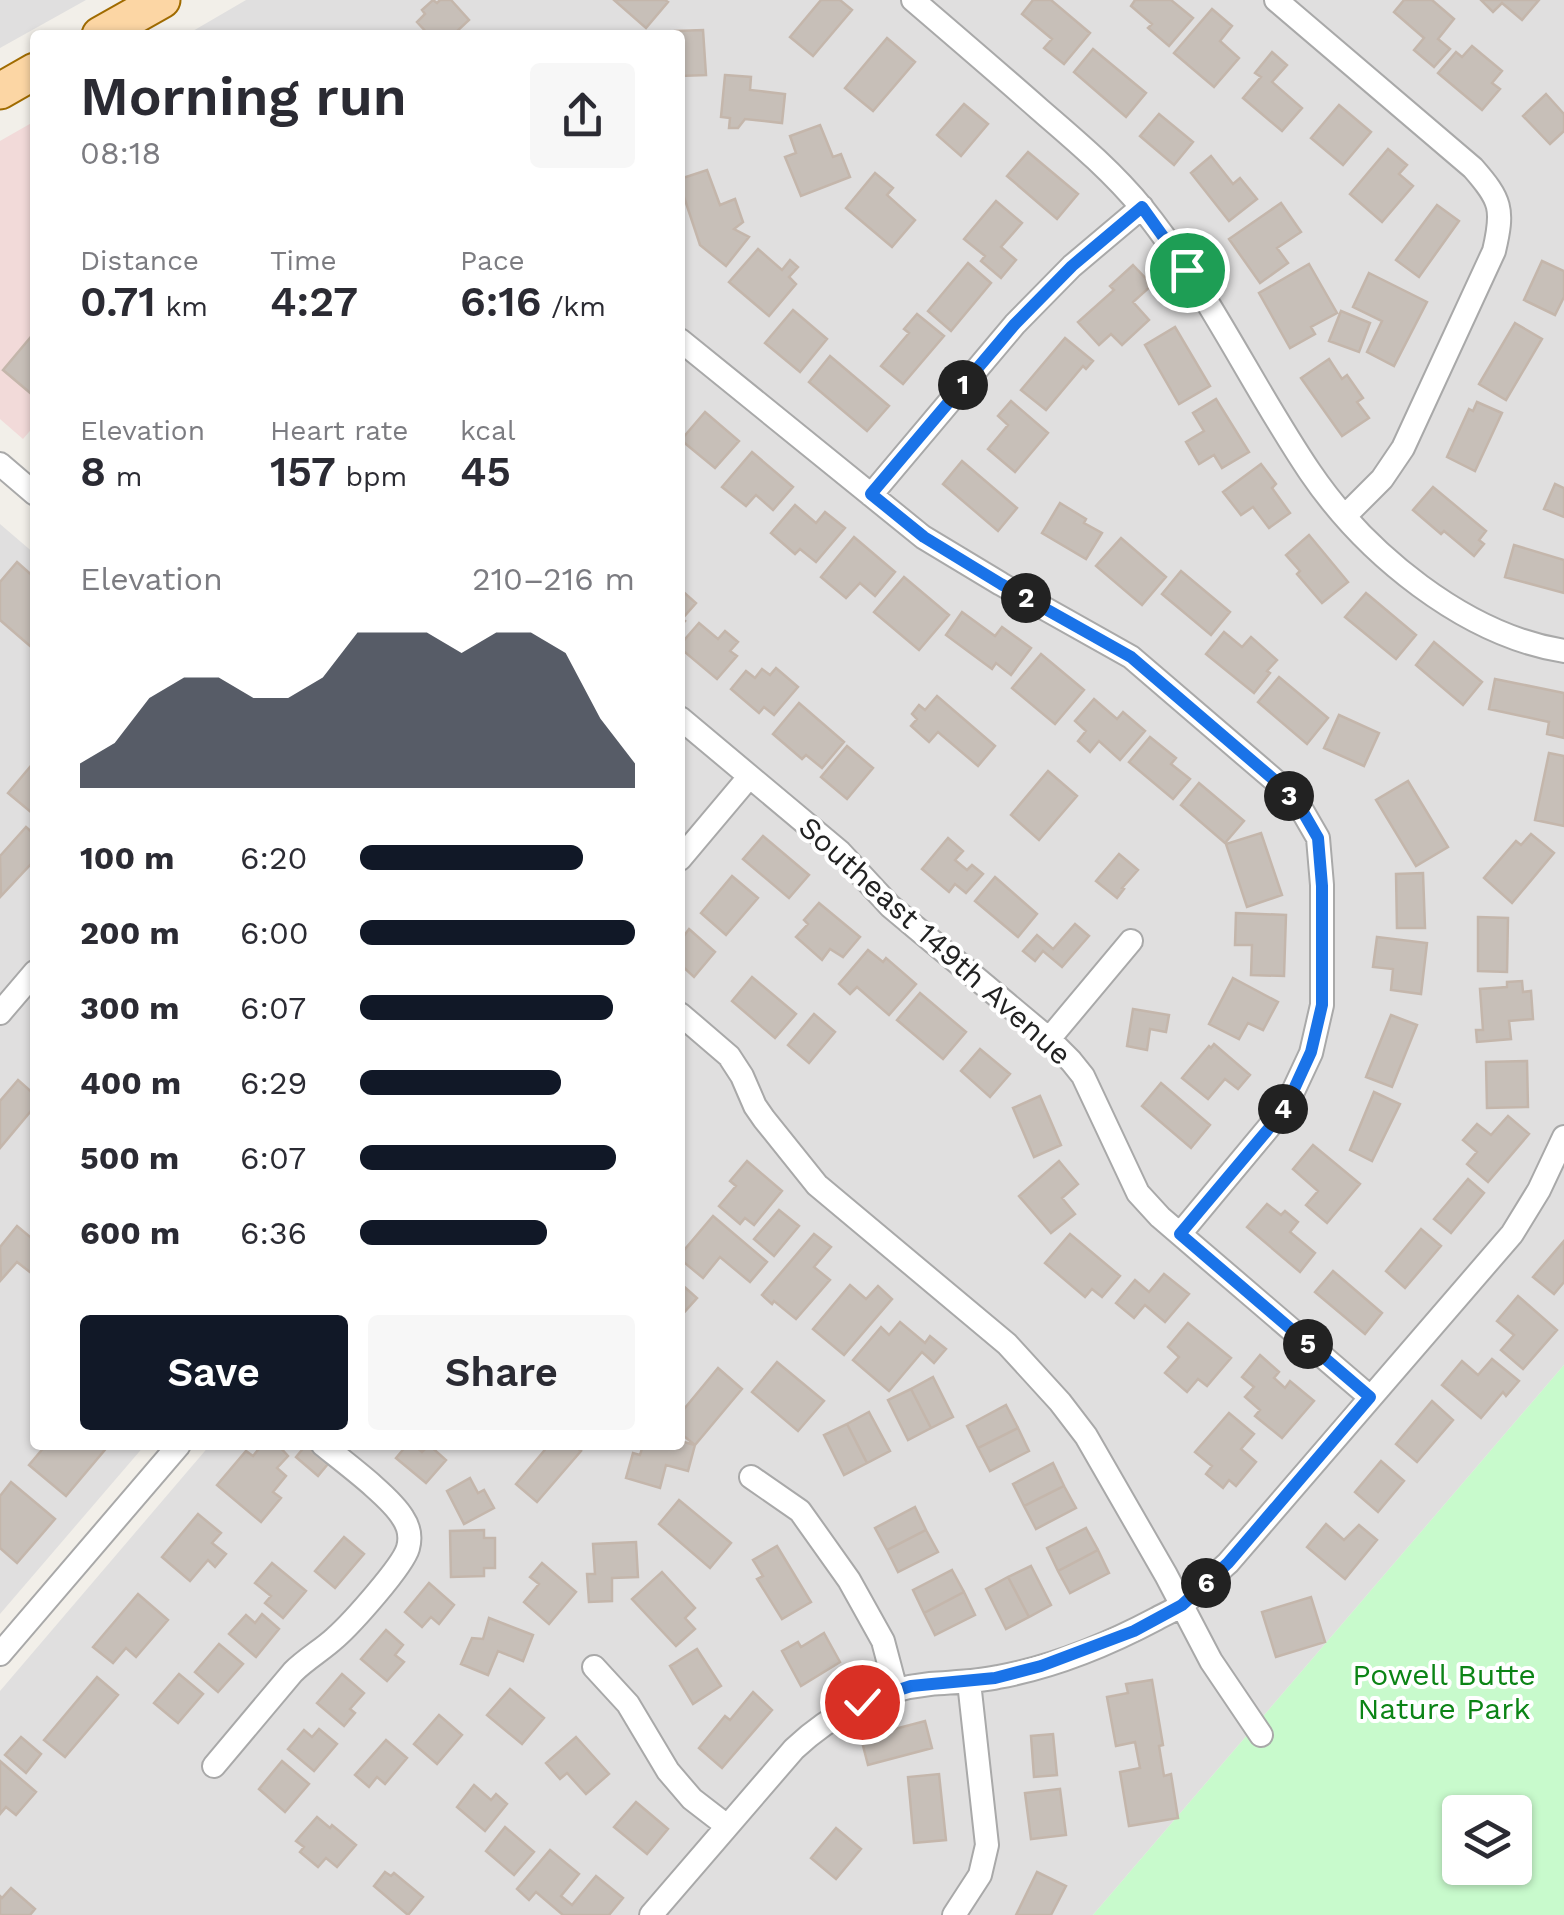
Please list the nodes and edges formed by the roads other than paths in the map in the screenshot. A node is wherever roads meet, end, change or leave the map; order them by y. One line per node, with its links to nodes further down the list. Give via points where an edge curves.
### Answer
1 (162, 0): 4 (main road)
2 (913, 0): 7 (street, via 1088,151)
3 (1276, 0): 12 (street, via 1474,168 1498,203 1494,251 1403,448)
4 (113, 18)
5 (30, 75): 6 (main road)
6 (0, 91)
7 (1142, 207): 11 (street, via 1015,324); 12 (street)
8 (685, 344): 11 (street)
9 (0, 464): 10 (street)
10 (30, 490)
11 (871, 494): 23 (street, via 924,537 1131,657 1279,784 1318,838 1322,1005 1311,1052 1270,1127)
12 (1345, 516): 13 (street, via 1440,601 1490,628)
13 (1564, 651)
14 (685, 722): 15 (street, Southeast 149th Avenue)
15 (748, 777): 16 (street); 21 (street, Southeast 149th Avenue)
16 (685, 853)
17 (1131, 940): 21 (street)
18 (30, 978): 19 (street)
19 (0, 1012)
20 (685, 1018): 28 (street, via 728,1056 764,1120 817,1185 1007,1344 1060,1402 1100,1458)
21 (1049, 1038): 23 (street, Southeast 149th Avenue, via 1082,1076 1138,1193)
22 (1564, 1138): 24 (street, via 1512,1234)
23 (1180, 1234): 24 (street, Southeast 149th Avenue)
24 (1370, 1397): 28 (street, via 1228,1563)
25 (175, 1450): 29 (street)
26 (329, 1450): 34 (street, via 395,1506 410,1536 408,1552)
27 (751, 1477): 32 (street, via 800,1510 849,1580 883,1641)
28 (1182, 1605): 31 (street, via 1069,1656); 33 (street)
29 (0, 1654)
30 (594, 1667): 35 (street, via 628,1704 668,1771)
31 (969, 1682): 32 (street); 37 (street, via 987,1845 980,1875)
32 (896, 1690): 35 (street, via 810,1733)
33 (1261, 1735)
34 (214, 1766)
35 (727, 1826): 36 (street)
36 (651, 1915)
37 (954, 1915)

